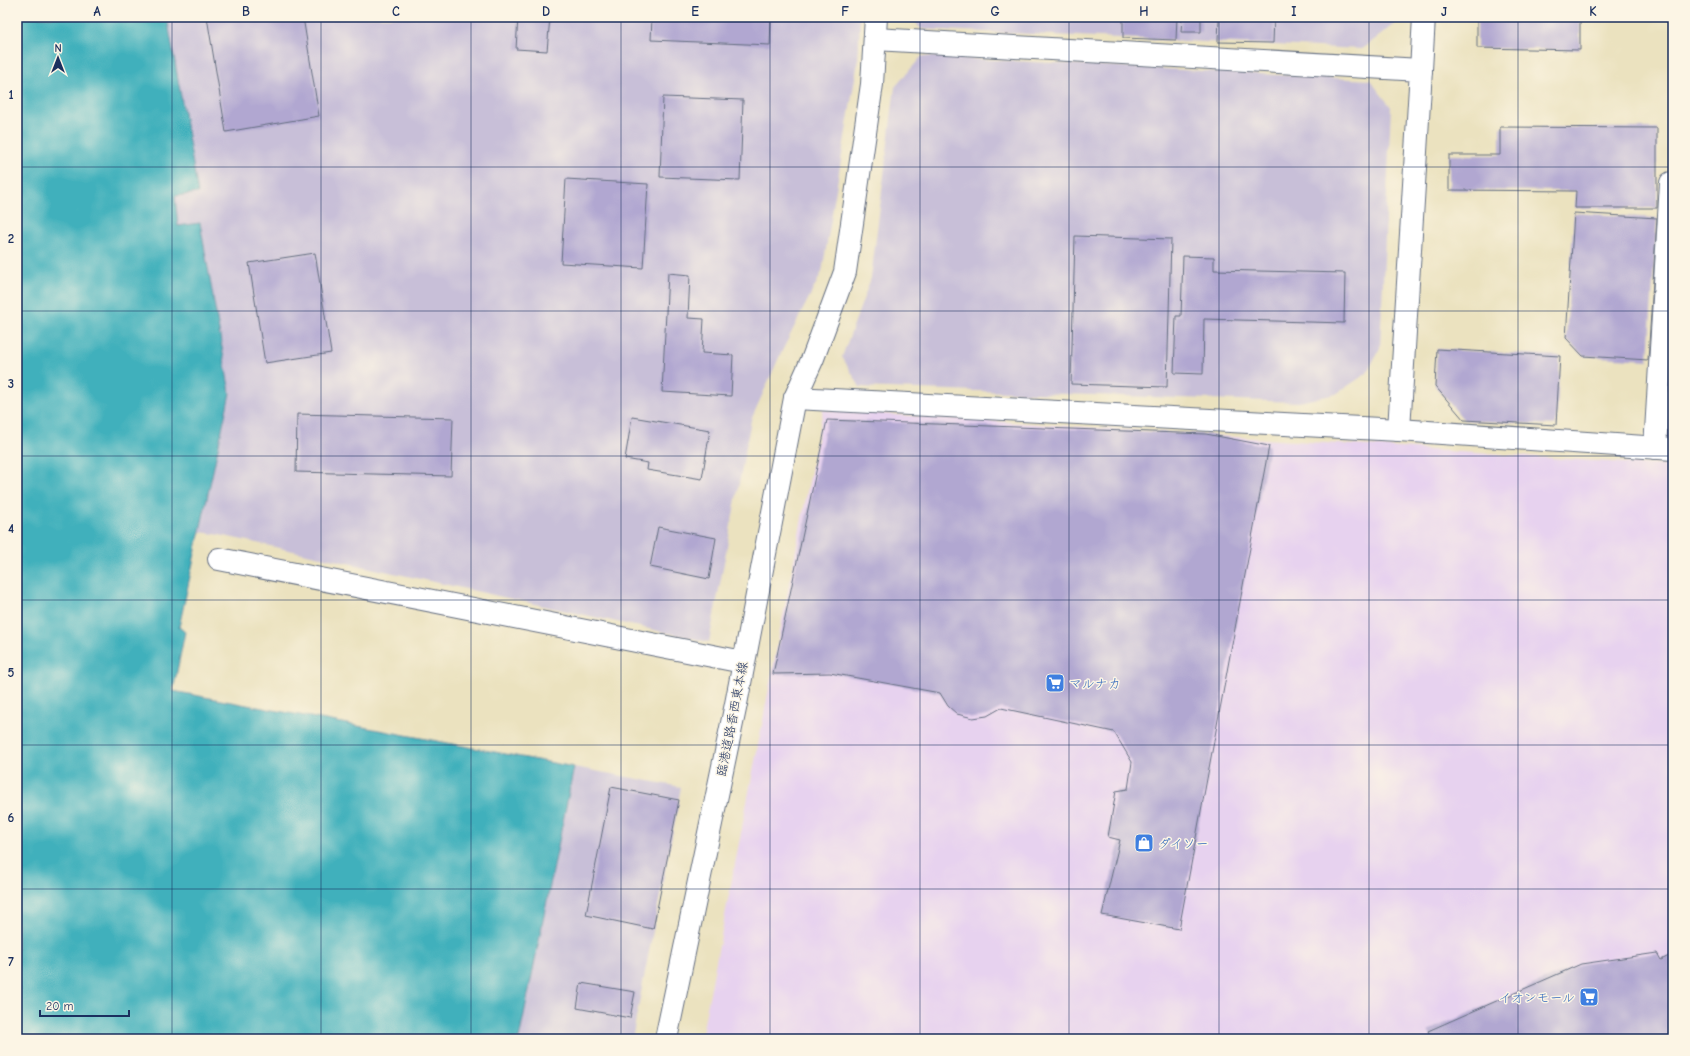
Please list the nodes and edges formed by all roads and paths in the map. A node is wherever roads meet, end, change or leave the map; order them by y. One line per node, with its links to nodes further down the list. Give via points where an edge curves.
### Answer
1 (876, 17): 3 (street, 臨港道路香西東本線)
2 (1424, 17): 4 (street)
3 (875, 39): 4 (street); 7 (street, 臨港道路香西東本線, via 872,84 845,272)
4 (1421, 70): 8 (street)
5 (1672, 183): 6 (street)
6 (1668, 317): 9 (street)
7 (795, 398): 8 (street); 11 (street, 臨港道路香西東本線)
8 (1399, 430): 9 (street)
9 (1664, 449)
10 (219, 559): 11 (street)
11 (743, 662): 12 (street, 臨港道路香西東本線)
12 (666, 1039)

